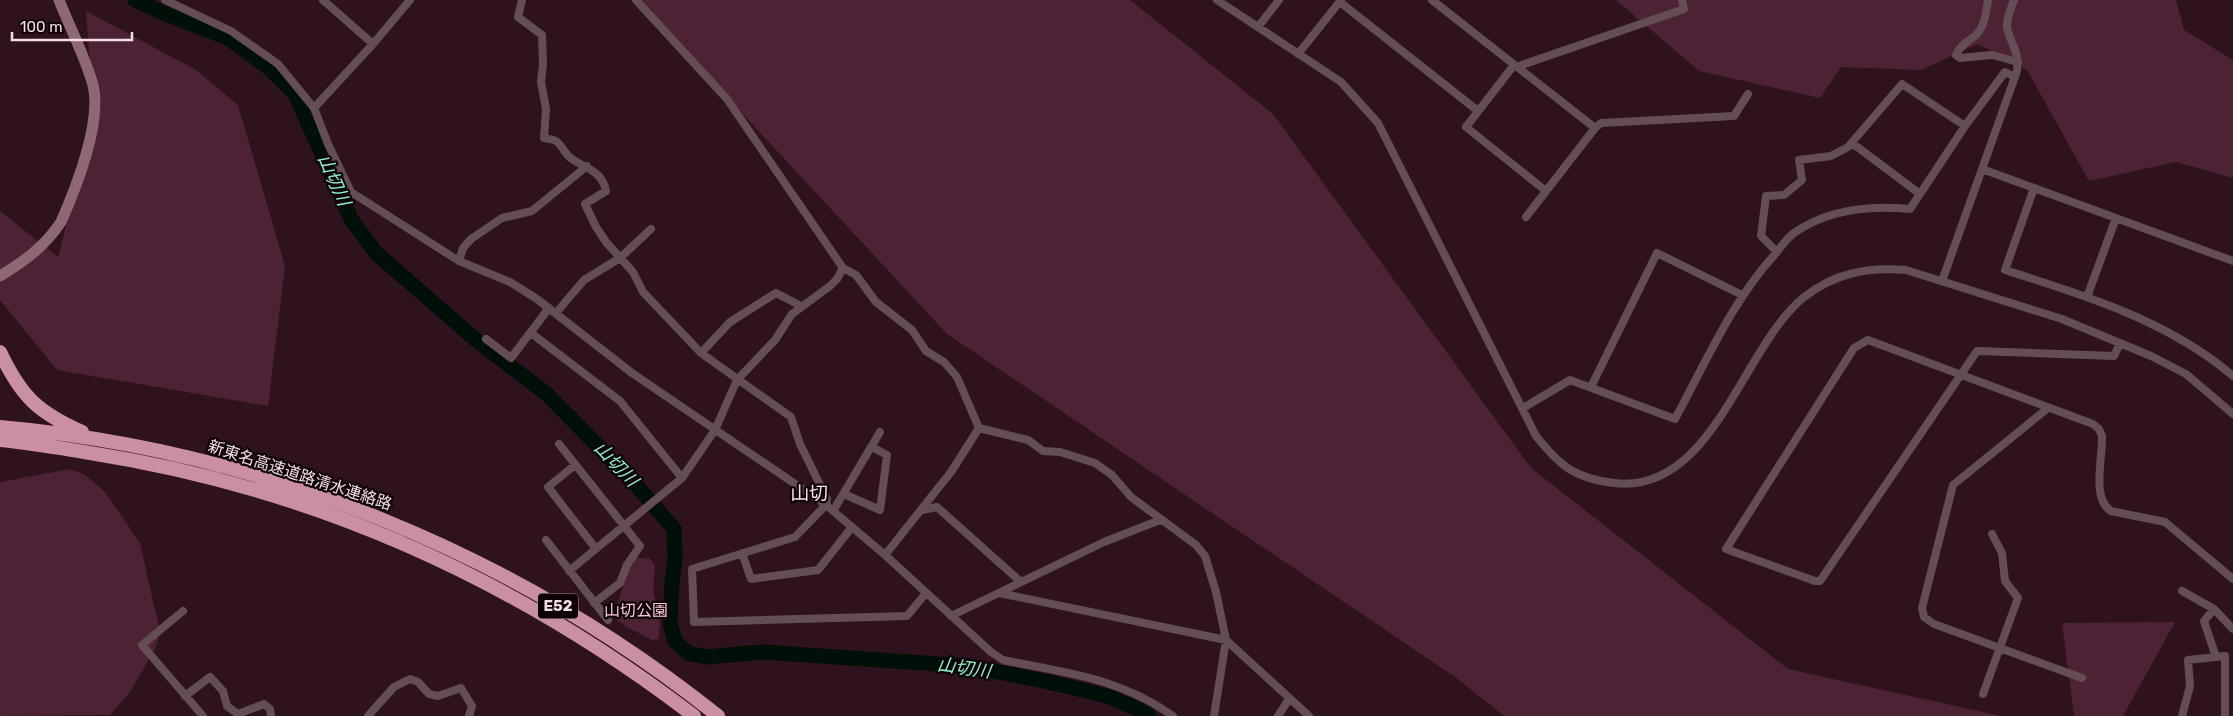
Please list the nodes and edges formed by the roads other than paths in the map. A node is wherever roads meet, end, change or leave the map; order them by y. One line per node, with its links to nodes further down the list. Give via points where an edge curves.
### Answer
1 (58, 0): 39 (street, via 93,86 95,112 92,129 61,222 33,255)
2 (165, 0): 21 (street, via 252,44 278,64)
3 (323, 0): 15 (street)
4 (410, 0): 15 (street)
5 (522, 0): 26 (street, via 518,17 542,35 541,82 546,109 544,138 556,141 573,160)
6 (636, 0): 38 (street, via 727,99)
7 (1217, 0): 14 (street)
8 (1279, 0): 14 (street)
9 (1432, 0): 18 (street)
10 (1682, 0): 18 (street, via 1684,9)
11 (1988, 0): 17 (street, via 1982,28 1956,55 1960,58 1992,55)
12 (2014, 0): 17 (street, via 2007,28)
13 (1340, 1): 16 (street); 22 (street)
14 (1258, 27): 16 (street)
15 (373, 44): 21 (street)
16 (1298, 54): 54 (street, via 1341,82 1378,123)
17 (2018, 62): 19 (street)
18 (1515, 66): 22 (street); 24 (street)
19 (2015, 77): 23 (street, via 2005,72); 27 (street)
20 (1748, 94): 24 (street, via 1734,116 1601,123)
21 (314, 108): 36 (street, via 351,192)
22 (1478, 111): 29 (street, via 1466,127)
23 (1965, 126): 25 (street, via 1902,84); 30 (street)
24 (1595, 128): 29 (street)
25 (1852, 143): 30 (street); 34 (street, via 1831,156 1799,160 1802,180 1784,195 1766,196 1761,236)
26 (587, 166): 35 (street, via 605,184 606,191 585,204 596,226); 36 (street, via 532,211 502,218 470,239)
27 (1982, 169): 28 (street); 40 (street)
28 (2034, 188): 32 (street); 42 (street, via 2004,270)
29 (1546, 191): 31 (street)
30 (1920, 194): 34 (street, via 1910,208 1863,207 1816,221 1793,234)
31 (1526, 217)
32 (2116, 218): 37 (street); 42 (street)
33 (651, 229): 35 (street)
34 (1777, 252): 41 (street)
35 (620, 258): 44 (street, via 584,280); 49 (street, via 633,272 643,292)
36 (459, 261): 44 (street, via 510,282)
37 (2233, 261)
38 (843, 268): 43 (street, via 830,286); 58 (street, via 856,275 876,302 912,330 926,351 944,362 957,377)
39 (0, 276)
40 (1942, 281): 47 (street, via 2062,320); 54 (street, via 1906,270 1886,268 1848,273 1818,287 1796,304 1781,323 1705,439 1677,465 1657,477 1618,484 1596,481 1574,472 1555,459 1536,436)
41 (1742, 295): 53 (street, via 1676,419); 53 (street, via 1657,253)
42 (2087, 298): 51 (street, via 2177,337)
43 (801, 306): 49 (street, via 776,293 730,322); 52 (street, via 775,340)
44 (552, 311): 45 (street); 59 (street, via 632,373)
45 (531, 333): 46 (street, via 511,358); 67 (street, via 620,401)
46 (486, 339)
47 (2120, 343): 50 (street, via 2114,356 1977,351); 56 (street, via 2186,374)
48 (0, 352): 61 (highway, via 26,397 44,412)
49 (700, 353): 52 (street)
50 (1960, 376): 50 (street, via 1868,340 1861,342 1854,348 1726,549 1820,581); 55 (street)
51 (2233, 376)
52 (737, 380): 59 (street); 69 (street, via 791,417 800,444 827,499)
53 (1591, 387): 54 (street, via 1570,380)
54 (1523, 408)
55 (2048, 408): 82 (street, via 2099,429 2103,447 2099,490 2105,508 2165,522); 94 (street, via 1953,485 1922,608 1928,621)
56 (2233, 414)
57 (0, 427): 63 (highway, 新東名高速道路清水連絡路 / E52)
58 (978, 428): 70 (street, via 951,472); 72 (street, via 1028,440 1043,451 1060,452 1095,463)
59 (715, 430): 67 (street); 69 (street)
60 (880, 432): 65 (street)
61 (98, 439): 63 (highway, 新東名高速道路清水連絡路 / E52); 74 (highway, 新東名高速道路清水連絡路 / E52, via 245,471 333,500)
62 (0, 440): 63 (highway, 新東名高速道路清水連絡路 / E52)
63 (12, 442): 74 (highway, 新東名高速道路清水連絡路 / E52, via 122,458 205,475)
64 (560, 444): 66 (street)
65 (872, 447): 68 (street); 68 (street, via 887,455 880,510)
66 (575, 464): 73 (street); 78 (street, via 548,487)
67 (682, 478): 73 (street)
68 (844, 494): 71 (street)
69 (826, 505): 71 (street); 79 (street, via 795,537)
70 (922, 510): 80 (street); 83 (street, via 937,508)
71 (833, 512): 75 (street)
72 (1160, 520): 83 (street, via 1104,542); 93 (street, via 1196,545 1205,556)
73 (624, 526): 78 (street); 87 (street, via 640,546 626,565 620,584)
74 (382, 527): 104 (highway, 新東名高速道路清水連絡路 / E52, via 561,624 628,667); 105 (highway, 新東名高速道路清水連絡路 / E52, via 445,546 541,596 635,656)
75 (852, 527): 79 (street, via 818,570 751,579); 80 (street)
76 (1992, 534): 94 (street, via 2002,553 2005,581 2018,598)
77 (546, 540): 81 (street)
78 (596, 549): 81 (street)
79 (742, 553): 85 (street, via 692,569 694,622 907,616)
80 (885, 555): 85 (street)
81 (569, 571): 87 (street)
82 (2233, 579)
83 (1021, 582): 86 (street)
84 (2182, 591): 88 (street)
85 (926, 593): 90 (street)
86 (999, 593): 90 (street); 93 (street)
87 (594, 603): 91 (street)
88 (2214, 609): 92 (street); 95 (street, via 2204,621)
89 (183, 611): 98 (street, via 142,645)
90 (951, 616): 106 (street, via 1003,660 1102,680 1134,692)
91 (608, 620)
92 (2233, 629)
93 (1226, 640): 99 (street); 107 (street)
94 (2000, 648): 96 (street); 97 (street)
95 (2216, 657): 110 (street, via 2188,660 2190,686); 111 (street, via 2225,656)
96 (2082, 678)
97 (1983, 694)
98 (185, 696): 100 (street); 101 (street, via 210,677 223,692 227,706 238,714 264,704)
99 (1289, 700): 108 (street); 109 (street)
100 (203, 716)
101 (272, 716)
102 (368, 716): 103 (street, via 394,686 410,679 418,682 429,694 438,696 461,688 472,706)
103 (469, 716)
104 (694, 716)
105 (718, 716)
106 (1173, 716)
107 (1214, 716)
108 (1278, 716)
109 (1309, 716)
110 (2182, 716)
111 (2225, 716)

